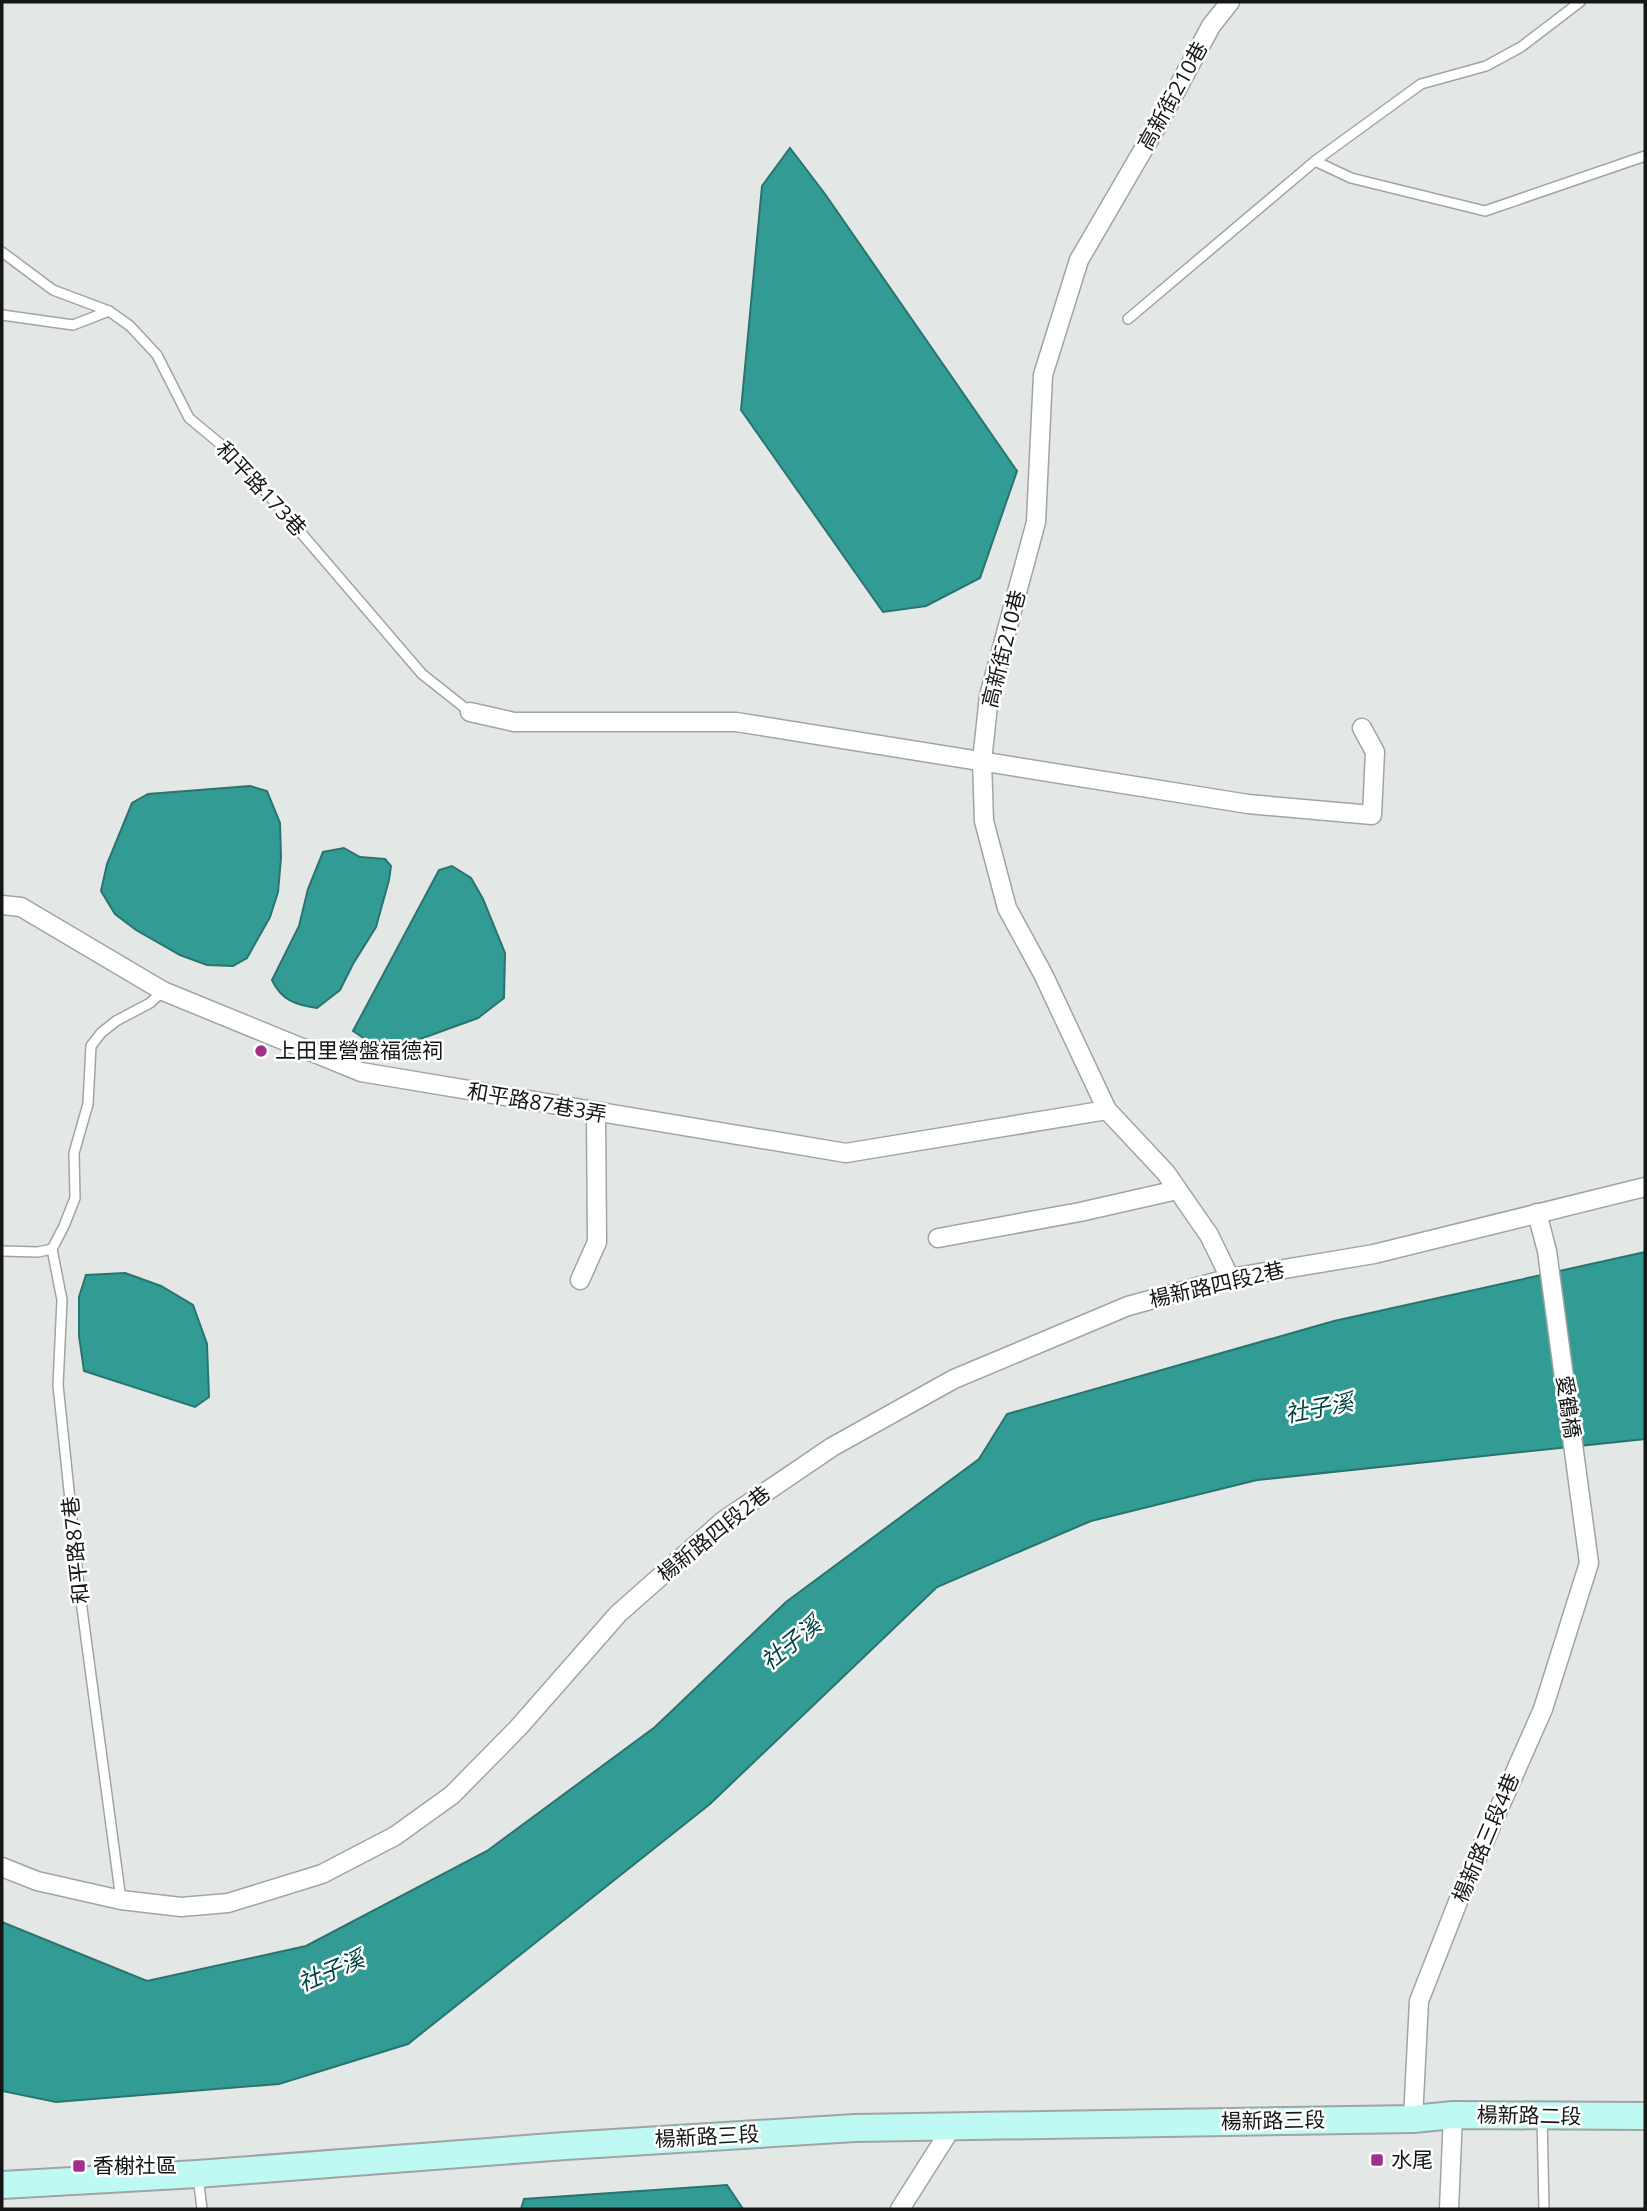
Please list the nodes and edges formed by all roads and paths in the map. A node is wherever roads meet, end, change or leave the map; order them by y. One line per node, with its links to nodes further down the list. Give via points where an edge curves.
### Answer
1 (1230, 2): 11 (street, 高新街210巷, via 1079,260 1043,375 1037,522 989,696)
2 (1580, 2): 4 (lane, via 1521,47 1486,66 1420,84)
3 (1645, 156): 4 (lane, via 1485,211 1351,178)
4 (1315, 161): 8 (lane)
5 (2, 252): 6 (lane, 和平路173巷, via 53,290)
6 (109, 311): 7 (lane, via 73,325); 9 (lane, 和平路173巷, via 157,355 189,418 236,457 422,674)
7 (2, 315)
8 (1128, 319)
9 (470, 712): 11 (street, via 514,722 736,722)
10 (1362, 728): 11 (street, via 1375,752 1373,815 1248,804)
11 (982, 761): 14 (street, 高新街210巷, via 985,821 1007,908)
12 (2, 905): 13 (street, 和平路87巷3弄, via 20,907)
13 (163, 991): 15 (street, 和平路87巷3弄, via 361,1072); 20 (lane, via 116,1021 91,1046 88,1104 74,1153 75,1198)
14 (1107, 1110): 15 (street, 和平路87巷3弄, via 846,1153); 17 (street, 高新街210巷)
15 (596, 1113): 23 (street, via 597,1242)
16 (1645, 1187): 18 (street)
17 (1177, 1190): 19 (street); 22 (street, 高新街210巷, via 1209,1235)
18 (1537, 1213): 22 (street, 楊新路四段2巷, via 1374,1254); 24 (street, 愛鶴橋, via 1547,1251)
19 (938, 1238)
20 (52, 1250): 21 (lane); 26 (lane, 和平路87巷, via 62,1300 58,1385 79,1586)
21 (2, 1251)
22 (1230, 1278): 26 (street, 楊新路四段2巷, via 1128,1307 954,1379 832,1447 723,1521 618,1614 452,1795 395,1836 322,1874 228,1903 181,1907)
23 (580, 1280)
24 (1589, 1563): 30 (street, 楊新路三段4巷, via 1543,1709 1419,2001)
25 (2, 1867): 26 (street, 楊新路四段2巷, via 37,1881)
26 (121, 1900)
27 (1453, 2115): 29 (main road, 楊新路二段); 30 (main road, 楊新路二段); 36 (street)
28 (1645, 2116): 29 (main road, 楊新路二段)
29 (1542, 2117): 37 (lane)
30 (1413, 2119): 31 (main road, 楊新路三段)
31 (952, 2127): 32 (main road, 楊新路三段, via 855,2128 565,2146); 35 (street)
32 (197, 2174): 33 (main road, 楊新路三段); 34 (lane)
33 (2, 2185)
34 (202, 2209)
35 (900, 2209)
36 (1449, 2209)
37 (1544, 2209)

